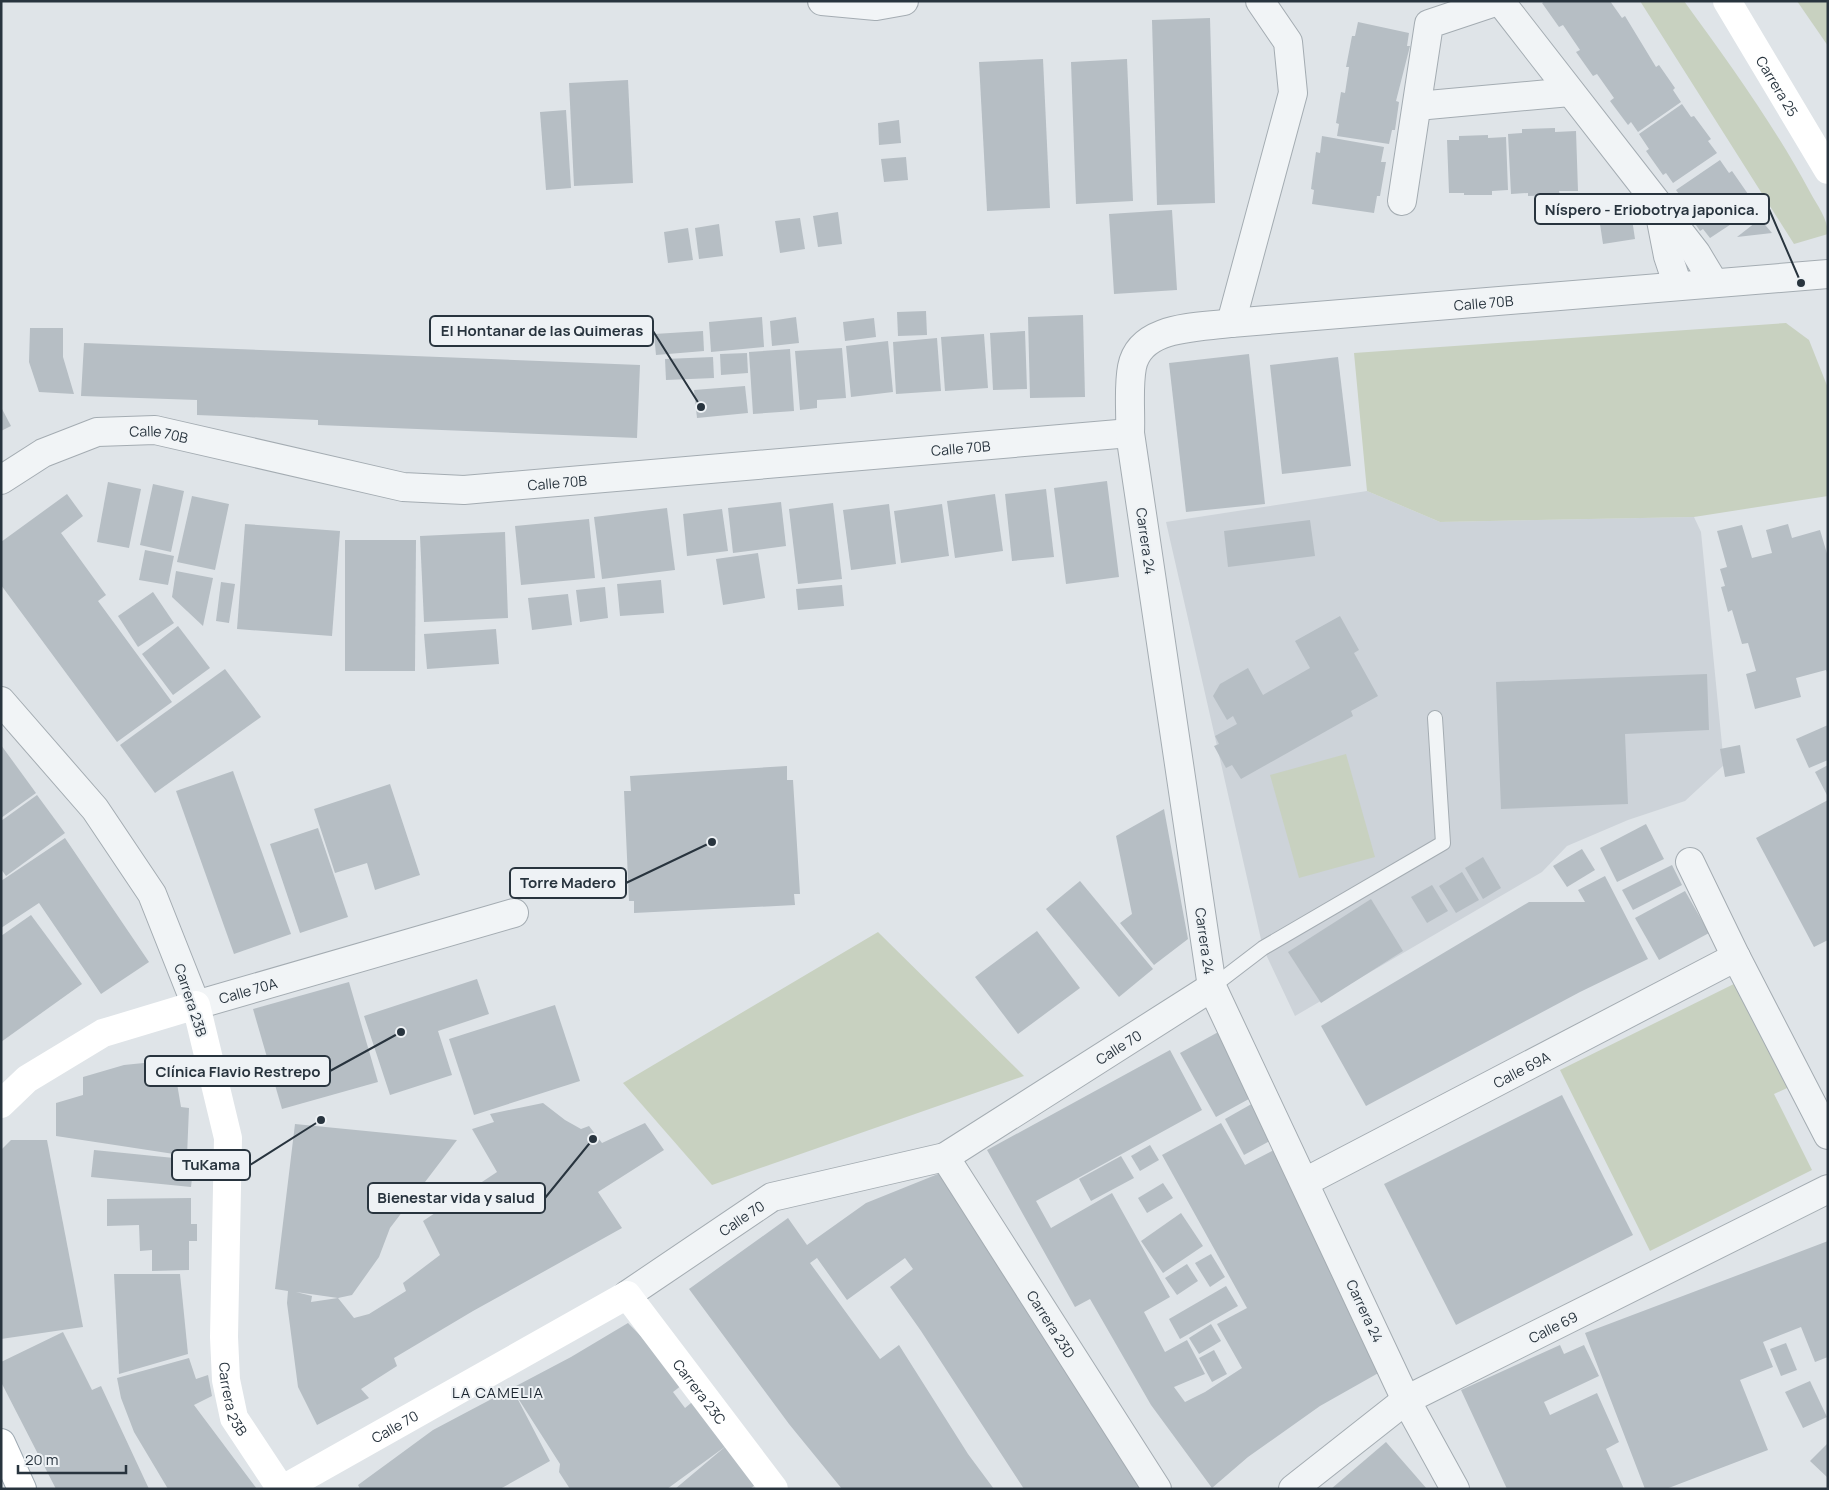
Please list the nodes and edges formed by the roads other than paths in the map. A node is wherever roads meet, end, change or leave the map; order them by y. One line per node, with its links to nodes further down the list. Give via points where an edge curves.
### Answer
1 (822, 1): 2 (street, via 876,6)
2 (904, 1)
3 (1260, 1): 14 (street, via 1288,42 1293,93)
4 (1499, 1): 6 (street); 7 (street, via 1429,24)
5 (1726, 1): 8 (street, Carrera 25)
6 (1570, 92): 7 (street); 10 (street)
7 (1417, 106): 9 (street)
8 (1828, 170)
9 (1402, 200)
10 (1658, 204): 12 (street, via 1696,253); 13 (street, via 1668,256)
11 (1828, 274): 12 (street, Calle 70B)
12 (1714, 283): 13 (street, Calle 70B)
13 (1678, 286): 14 (street, Calle 70B)
14 (1231, 323): 15 (street, Calle 70B, via 1164,332)
15 (1143, 346): 16 (street, Carrera 24, via 1132,366)
16 (1130, 433): 17 (street, Calle 70B, via 464,490 403,487 155,430 97,432 43,453); 23 (street, Carrera 24)
17 (1, 480)
18 (1, 701): 24 (street, Carrera 23B, via 95,809 152,894)
19 (1435, 718): 23 (lane, via 1443,843 1263,948)
20 (1690, 862): 22 (street)
21 (514, 913): 24 (street, Calle 70A)
22 (1736, 957): 26 (street); 28 (street, Calle 69A)
23 (1212, 987): 27 (street, Calle 70); 28 (street, Carrera 24)
24 (196, 1005): 25 (street, Calle 70A, via 102,1033 27,1079); 34 (street, Carrera 23B, via 228,1138 226,1380 234,1418)
25 (1, 1104)
26 (1828, 1135)
27 (945, 1157): 30 (street, Calle 70, via 772,1197); 36 (street, Carrera 23D)
28 (1306, 1182): 31 (street, Carrera 24)
29 (1828, 1189): 31 (street, Calle 69)
30 (627, 1295): 34 (street, Calle 70); 35 (street, Carrera 23C)
31 (1406, 1400): 37 (street, Calle 69); 38 (street, Carrera 24)
32 (1, 1443): 33 (street)
33 (22, 1489)
34 (282, 1489)
35 (774, 1489)
36 (1157, 1489)
37 (1293, 1489)
38 (1455, 1489)

